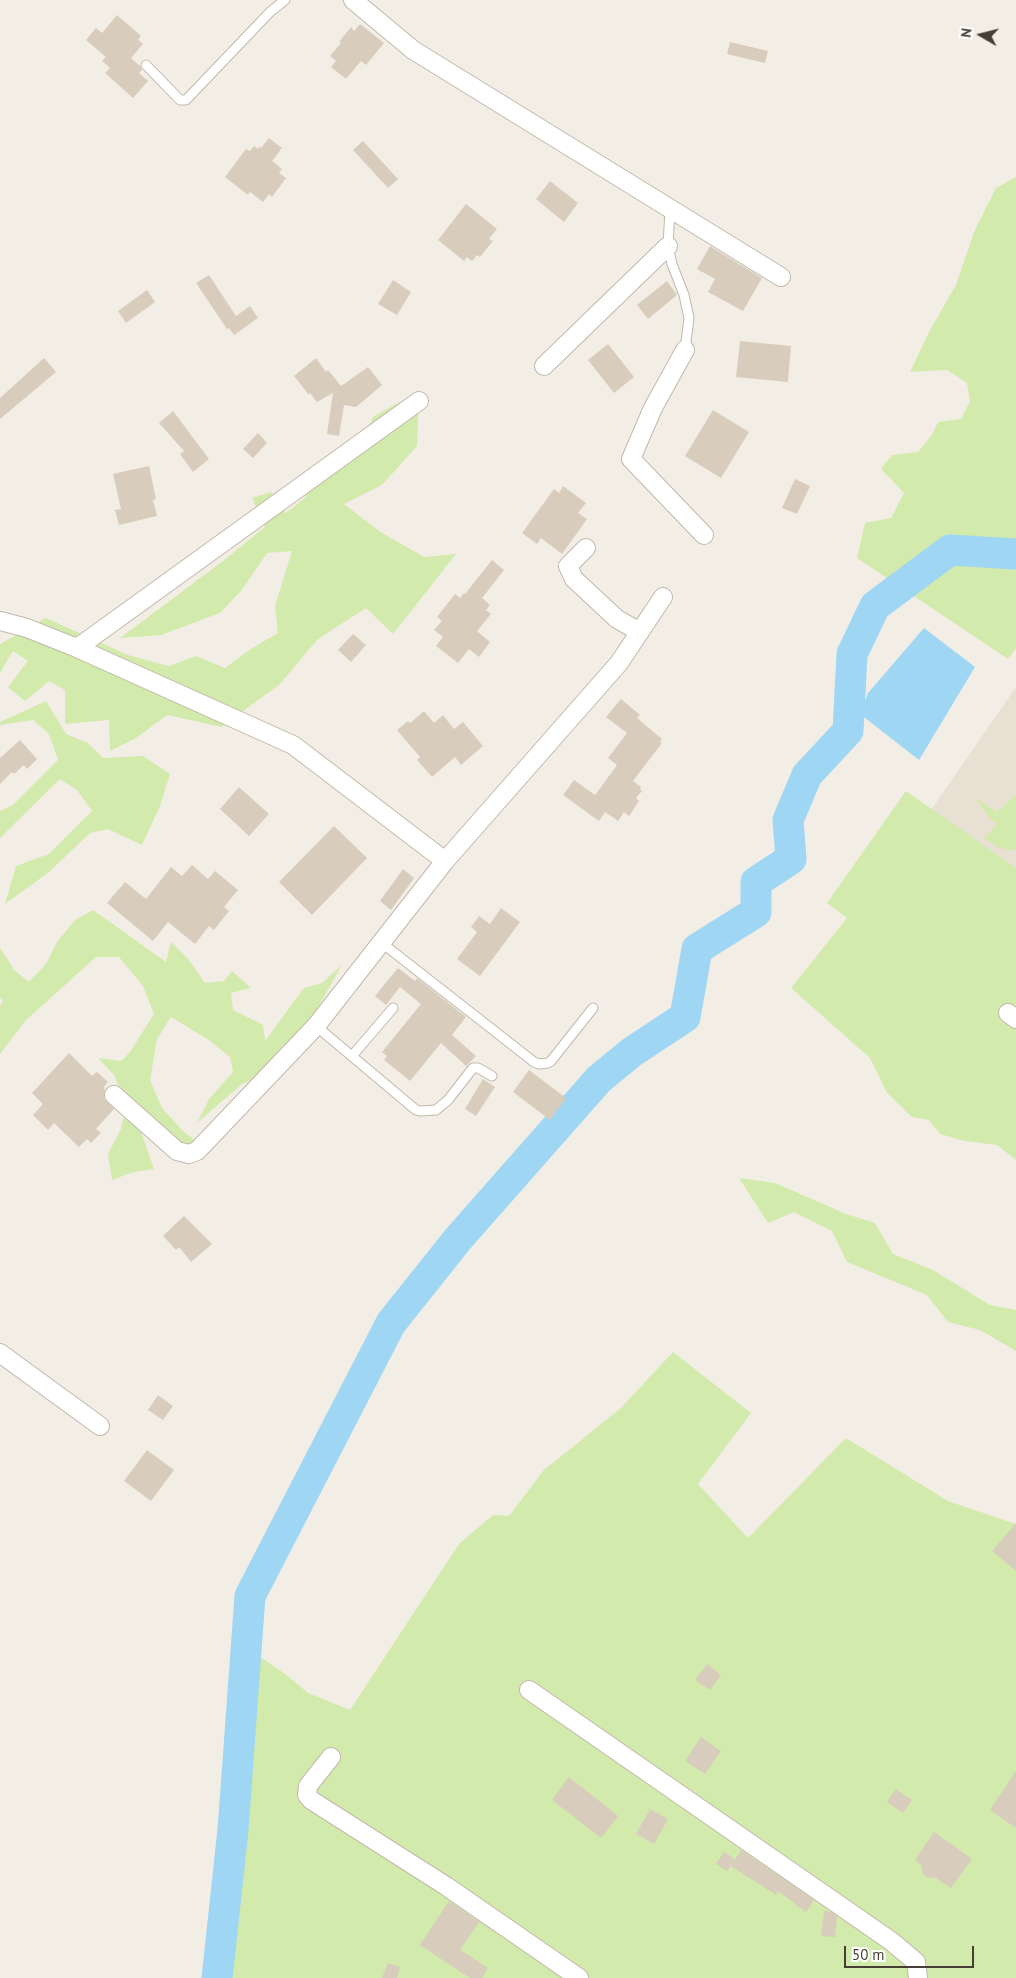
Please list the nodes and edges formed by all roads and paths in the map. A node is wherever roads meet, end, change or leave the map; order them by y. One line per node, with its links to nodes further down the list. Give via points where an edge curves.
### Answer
1 (285, 0): 3 (lane, via 186,100 180,100)
2 (353, 0): 4 (street, via 413,50)
3 (146, 65)
4 (670, 209): 5 (lane); 6 (street)
5 (668, 246): 7 (lane, via 689,318); 8 (street)
6 (781, 277)
7 (685, 350): 10 (street, via 653,408 631,459)
8 (544, 366)
9 (419, 401): 15 (street)
10 (704, 535)
11 (586, 548): 14 (street, via 568,566 574,579 617,619)
12 (662, 597): 14 (street)
13 (0, 621): 15 (street)
14 (640, 632): 16 (street, via 619,663)
15 (77, 648): 16 (street, via 293,745)
16 (445, 861): 17 (street)
17 (382, 943): 19 (lane, via 539,1064 551,1061); 20 (street)
18 (392, 1008): 21 (lane)
19 (593, 1008)
20 (316, 1026): 21 (lane); 23 (street, via 197,1151 189,1154 177,1151)
21 (352, 1056): 22 (lane, via 420,1111 436,1110 473,1068)
22 (492, 1076)
23 (114, 1095)
24 (0, 1353): 25 (street)
25 (100, 1426)
26 (528, 1690): 29 (street, via 890,1941 916,1962)
27 (332, 1757): 28 (street, via 308,1786 307,1795 311,1800 446,1886)
28 (579, 1978)
29 (918, 1978)

